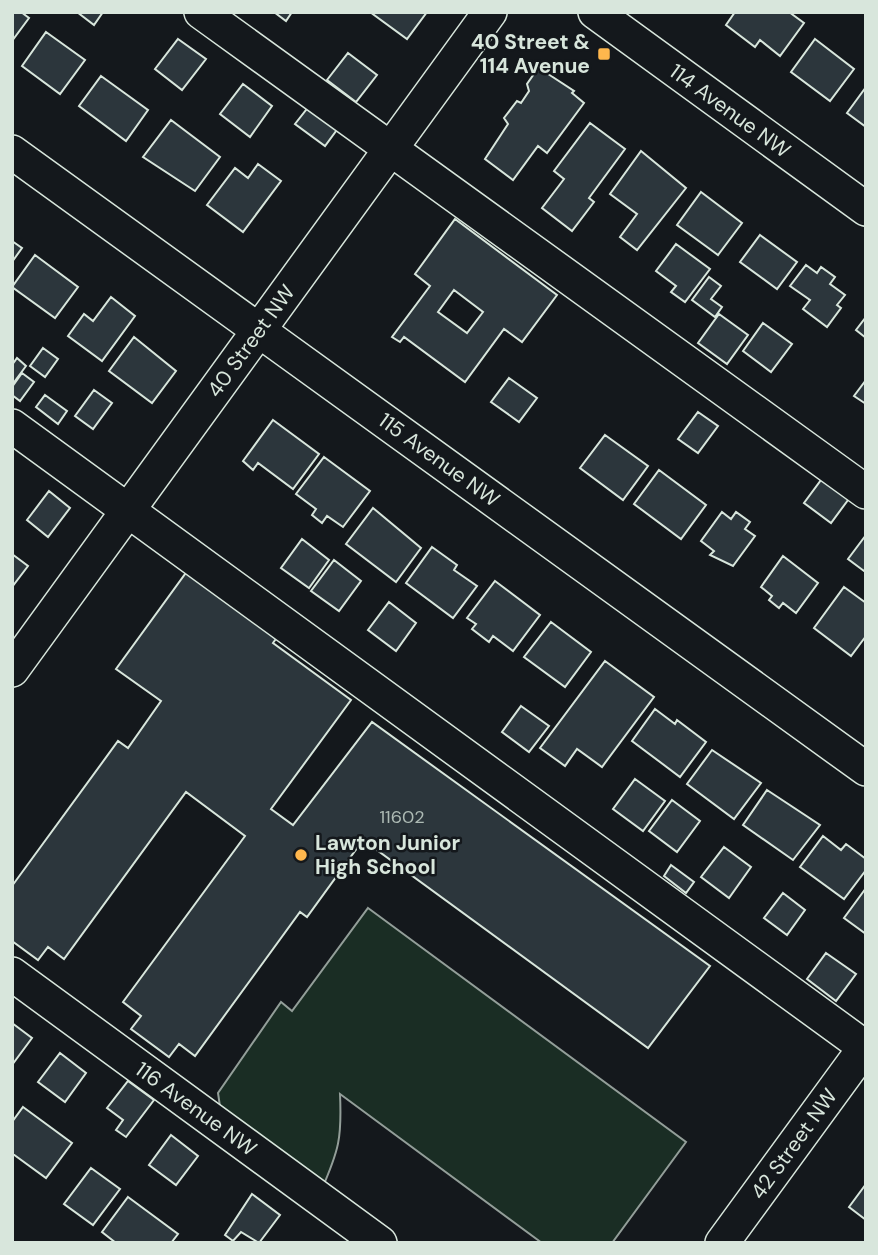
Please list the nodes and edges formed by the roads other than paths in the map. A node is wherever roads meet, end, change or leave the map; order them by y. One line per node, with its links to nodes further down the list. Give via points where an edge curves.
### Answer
1 (201, 12): 4 (street)
2 (490, 12): 4 (street, 40 Street NW)
3 (595, 12): 6 (street, 114 Avenue NW)
4 (389, 151): 7 (street, 40 Street NW); 9 (street)
5 (12, 152): 7 (street, 115 Avenue NW)
6 (866, 209)
7 (259, 330): 10 (street, 40 Street NW); 12 (street, 115 Avenue NW)
8 (12, 426): 10 (street)
9 (866, 492)
10 (129, 509): 11 (street, 40 Street NW); 14 (street)
11 (12, 670)
12 (866, 769)
13 (12, 974): 16 (street, 116 Avenue NW)
14 (865, 1047): 15 (street, 42 Street NW)
15 (739, 1237)
16 (380, 1243)

